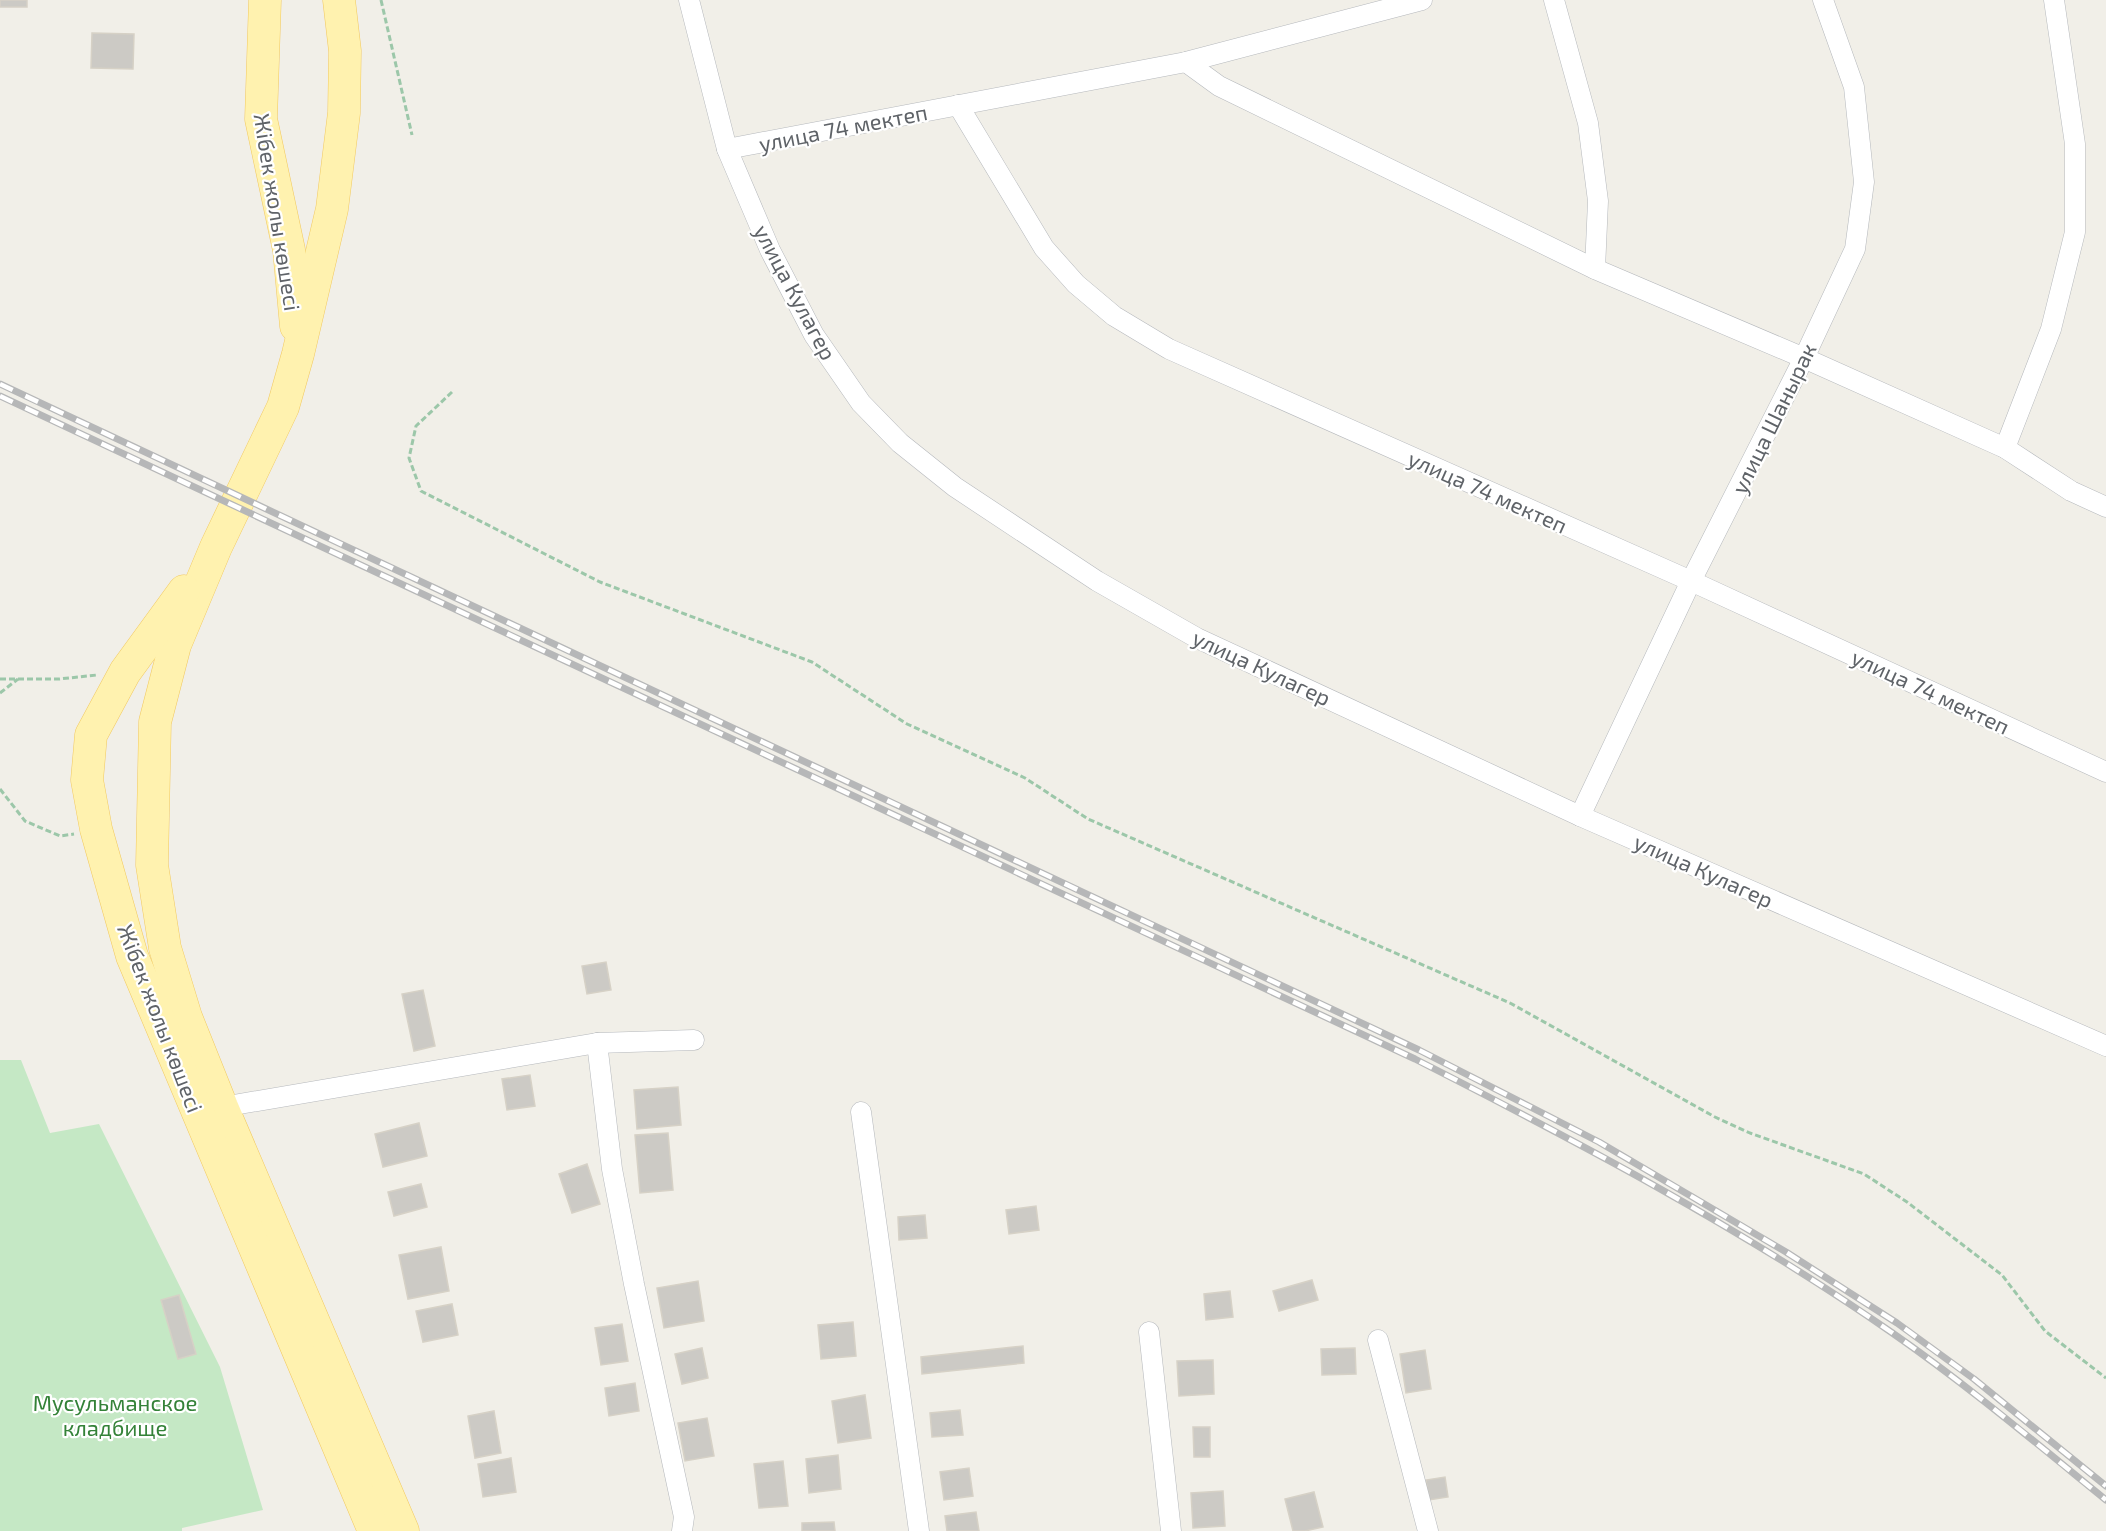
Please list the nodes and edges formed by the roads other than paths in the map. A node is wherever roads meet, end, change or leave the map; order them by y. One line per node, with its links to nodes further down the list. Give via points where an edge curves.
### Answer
1 (265, 0): 12 (main road, Жібек жолы көшесі, via 261,118 289,250)
2 (339, 0): 12 (main road, Жібек жолы көшесі, via 345,51 345,112 332,209)
3 (689, 0): 10 (street, улица Кулагер)
4 (1422, 0): 8 (street, улица 74 мектеп)
5 (1554, 0): 11 (street, via 1588,123 1598,201)
6 (1823, 0): 13 (street, улица Шанырак, via 1854,87 1864,182 1855,249)
7 (2054, 0): 14 (street, via 2075,144 2075,232 2050,329)
8 (1186, 62): 9 (street, улица 74 мектеп); 11 (street, via 1219,86)
9 (958, 105): 10 (street, улица 74 мектеп); 17 (street, улица 74 мектеп, via 1044,248 1076,284 1114,316 1168,349)
10 (727, 149): 19 (street, улица Кулагер, via 814,335 861,403 900,443 955,487 1097,581 1197,638)
11 (1595, 269): 13 (street)
12 (298, 354): 16 (main road, via 282,406)
13 (1804, 358): 14 (street); 17 (street, улица Шанырак)
14 (2005, 448): 15 (street, via 2071,491)
15 (2106, 507)
16 (216, 547): 23 (main road, Жібек жолы көшесі, via 175,645 155,722 152,865 165,948 186,1017); 27 (main road, Жібек жолы көшесі, via 125,672 91,735 87,780 96,829 132,956)
17 (1691, 581): 18 (street, улица 74 мектеп); 19 (street, улица Шанырак)
18 (2106, 772)
19 (1580, 816): 22 (street, улица Кулагер)
20 (694, 1040): 21 (street)
21 (597, 1043): 23 (street); 29 (street, via 612,1169 684,1517)
22 (2106, 1046)
23 (222, 1107): 28 (main road, Жібек жолы көшесі)
24 (861, 1112): 30 (street)
25 (1149, 1332): 31 (street)
26 (1378, 1340): 32 (street)
27 (374, 1531)
28 (403, 1531)
29 (682, 1531)
30 (919, 1531)
31 (1172, 1531)
32 (1428, 1531)

